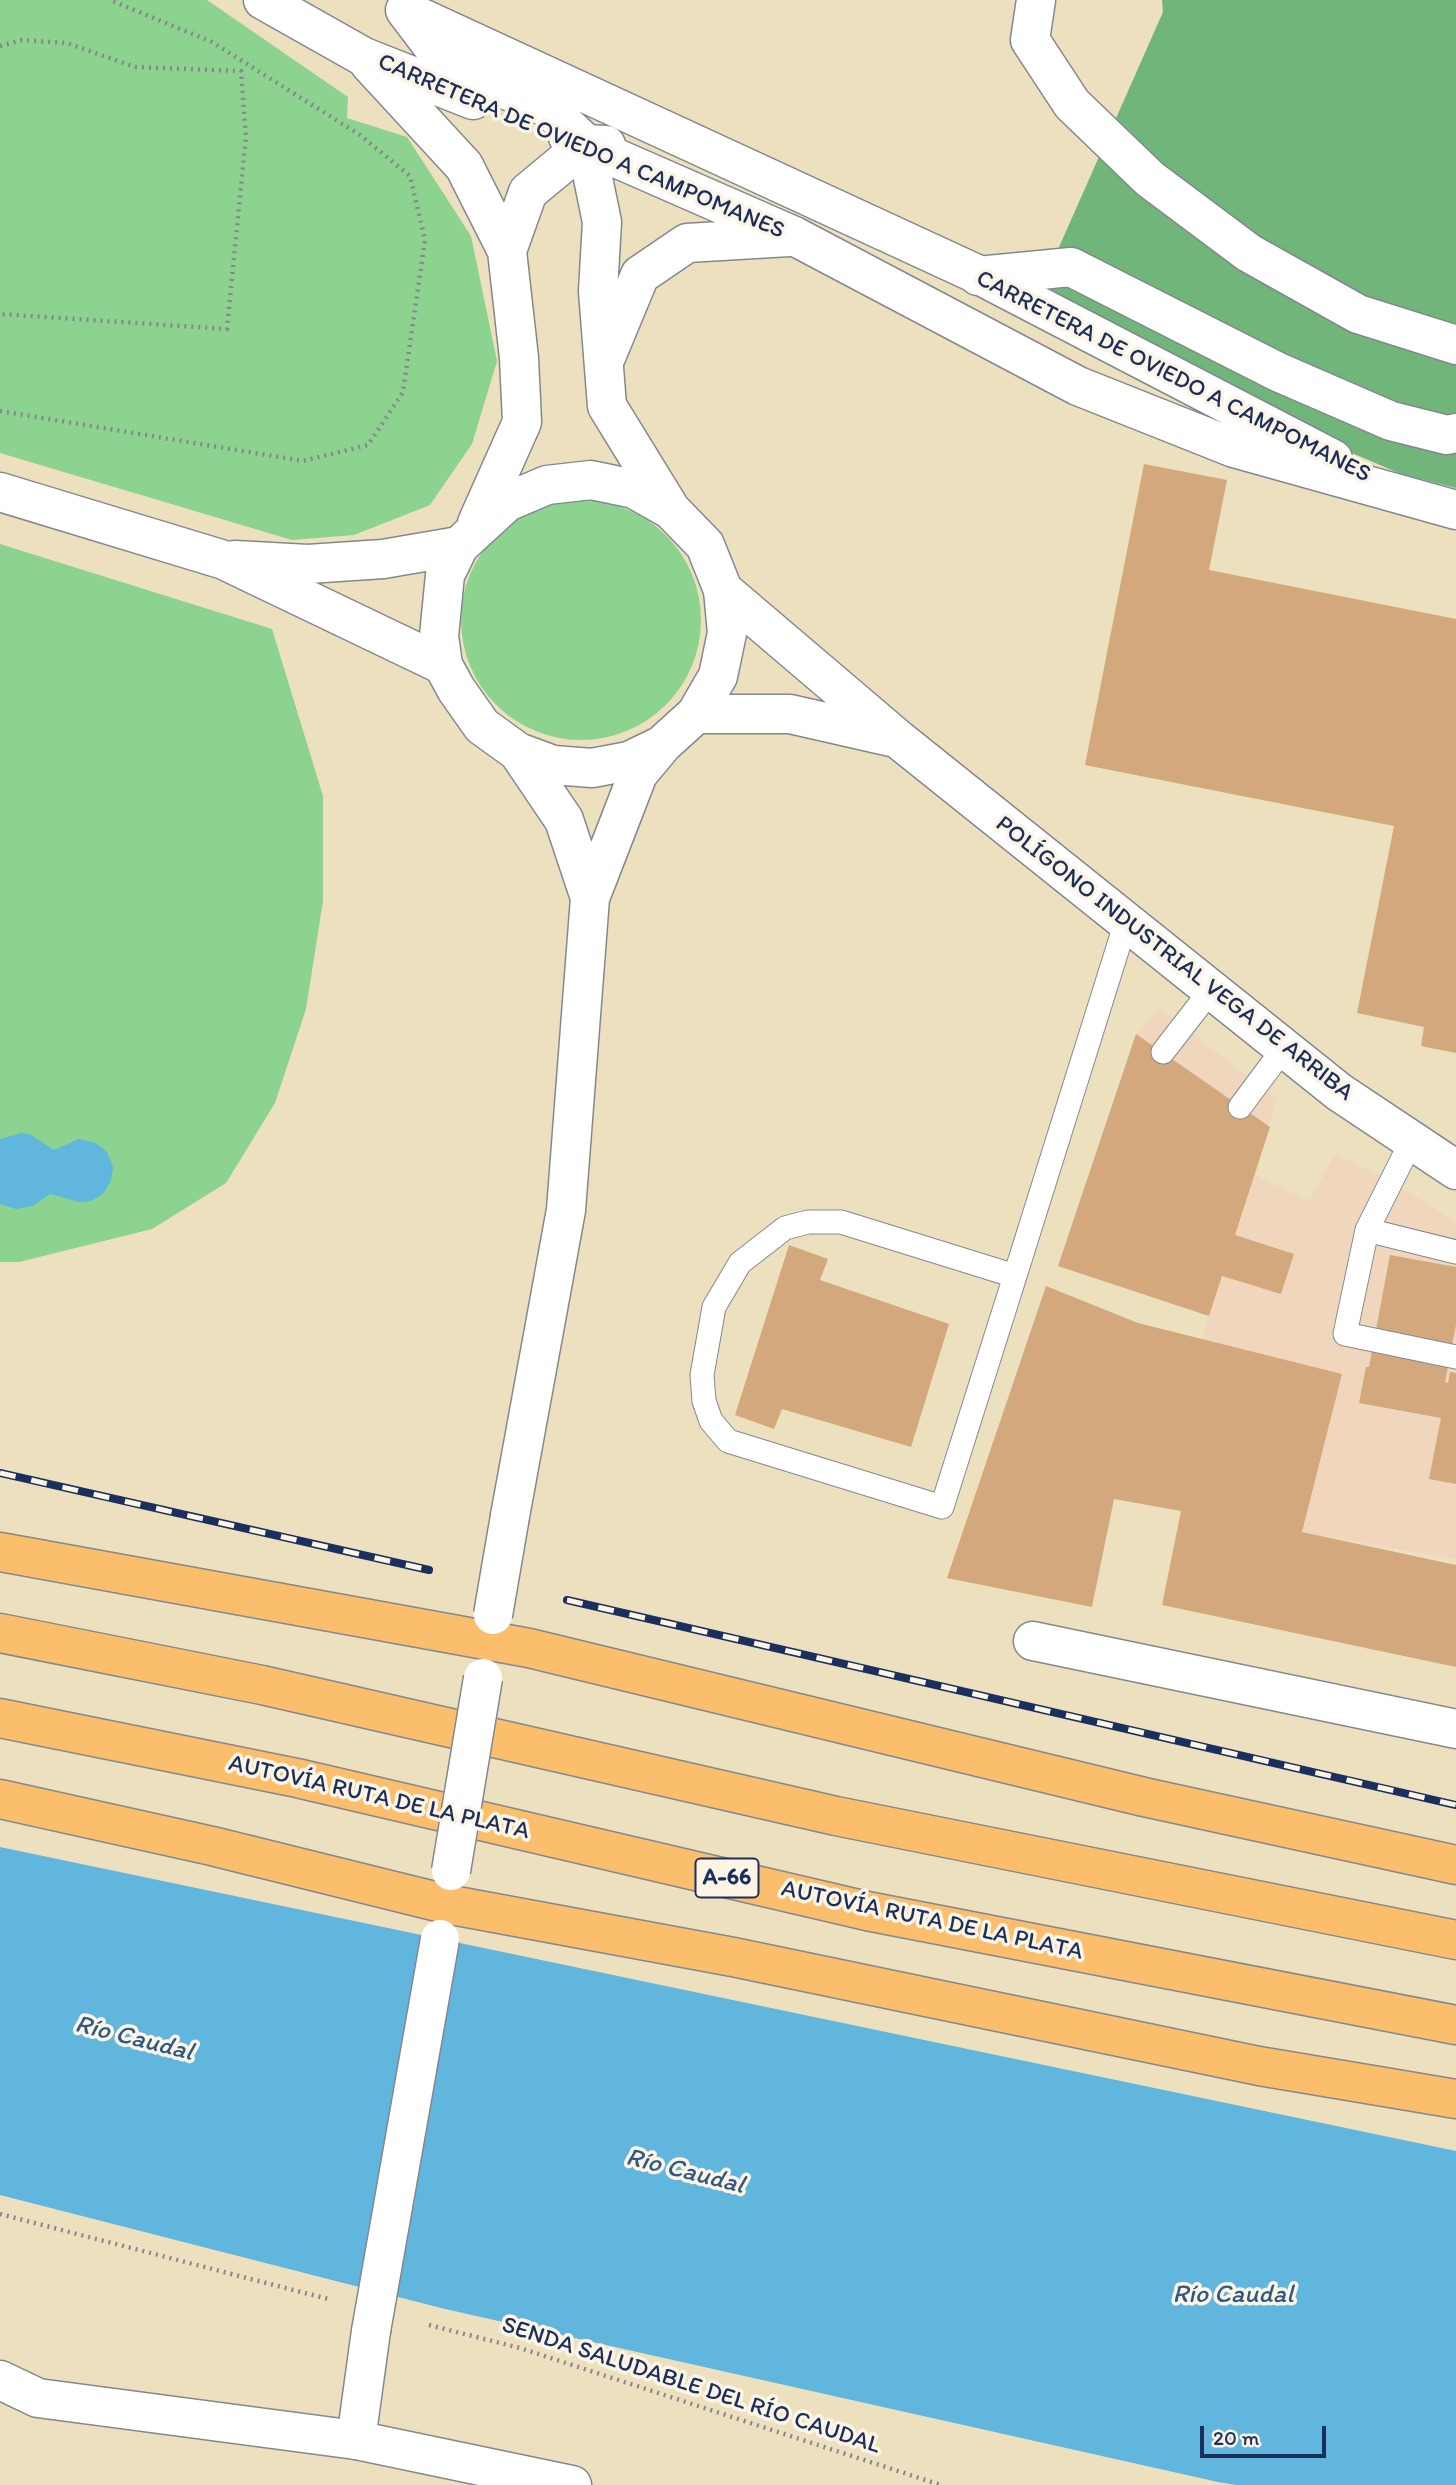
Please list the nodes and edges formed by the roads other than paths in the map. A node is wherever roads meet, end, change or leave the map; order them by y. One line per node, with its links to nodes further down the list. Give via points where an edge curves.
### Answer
1 (263, 0): 4 (street, CARRETERA DE OVIEDO A CAMPOMANES)
2 (1036, 0): 10 (street, via 1030,40 1072,104 1150,179 1249,253 1358,314)
3 (394, 5): 5 (street, via 446,64 548,108); 6 (street, CARRETERA DE OVIEDO A CAMPOMANES)
4 (364, 57): 5 (street, CARRETERA DE OVIEDO A CAMPOMANES); 8 (street, via 464,166)
5 (586, 144): 6 (street, via 662,149); 7 (street, CARRETERA DE OVIEDO A CAMPOMANES); 8 (street, via 528,192); 11 (street, via 602,222 598,291)
6 (764, 179): 9 (street, CARRETERA DE OVIEDO A CAMPOMANES)
7 (794, 236): 9 (street); 11 (street, via 687,243 640,275); 13 (street, CARRETERA DE OVIEDO A CAMPOMANES, via 1078,386 1234,448)
8 (507, 251): 17 (street, via 522,422)
9 (981, 276): 12 (street, via 1071,267 1278,372 1391,421 1447,436); 13 (street, CARRETERA DE OVIEDO A CAMPOMANES)
10 (1456, 345)
11 (602, 366): 15 (street, via 607,406)
12 (1456, 433)
13 (1384, 487): 16 (street)
14 (0, 492): 18 (street)
15 (671, 510): 17 (street, via 634,489 591,480 547,485 507,502); 19 (street, via 705,545)
16 (1456, 510)
17 (467, 539): 18 (street, via 383,559 320,563); 20 (street, via 445,575 439,636)
18 (224, 560): 20 (street)
19 (723, 590): 21 (street, via 727,634 718,676); 22 (street, POLÍGONO INDUSTRIAL VEGA DE ARRIBA)
20 (443, 665): 24 (street, via 482,726)
21 (696, 714): 22 (street, POLÍGONO INDUSTRIAL VEGA DE ARRIBA, via 790,714); 23 (street)
22 (898, 738): 26 (street, POLÍGONO INDUSTRIAL VEGA DE ARRIBA)
23 (663, 744): 24 (street, via 629,761 592,768 553,765); 25 (street, via 638,774)
24 (518, 752): 25 (street, via 564,820)
25 (590, 898): 38 (street, bridge, via 566,1210)
26 (1126, 922): 27 (street, POLÍGONO INDUSTRIAL VEGA DE ARRIBA); 35 (lane)
27 (1210, 990): 28 (street, POLÍGONO INDUSTRIAL VEGA DE ARRIBA); 29 (lane)
28 (1284, 1048): 30 (lane); 31 (street, POLÍGONO INDUSTRIAL VEGA DE ARRIBA, via 1339,1093)
29 (1163, 1052)
30 (1240, 1107)
31 (1412, 1140): 32 (street, POLÍGONO INDUSTRIAL VEGA DE ARRIBA); 33 (lane)
32 (1456, 1170)
33 (1367, 1230): 34 (lane); 36 (lane, via 1345,1335)
34 (1456, 1252)
35 (1015, 1276): 35 (lane, via 841,1222 808,1222 785,1228 740,1263 714,1307 702,1374 711,1421 728,1441 942,1507)
36 (1456, 1357)
37 (0, 1552): 38 (highway)
38 (491, 1628): 44 (highway, via 529,1648 1144,1797); 45 (street, bridge)
39 (0, 1633): 46 (highway, via 262,1685 836,1816)
40 (1033, 1641): 42 (street)
41 (0, 1718): 47 (highway, AUTOVÍA RUTA DE LA PLATA / A-66, via 297,1778 867,1911)
42 (1456, 1729)
43 (0, 1799): 45 (highway)
44 (1456, 1865)
45 (445, 1905): 48 (highway, via 733,1957 1259,2066); 50 (street, bridge)
46 (1456, 1940)
47 (1456, 2025)
48 (1456, 2099)
49 (0, 2380): 50 (street, via 38,2398)
50 (356, 2440): 51 (street)
51 (572, 2485)

